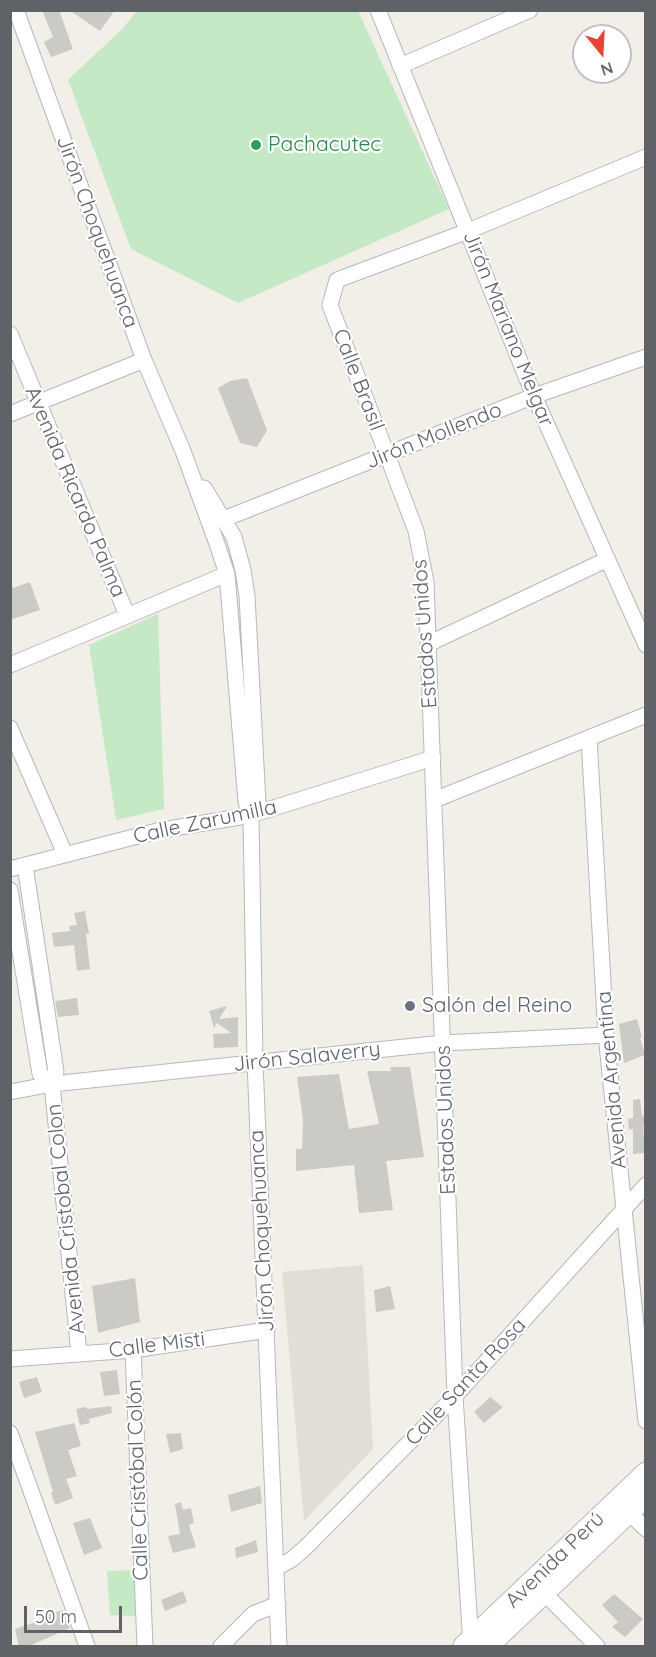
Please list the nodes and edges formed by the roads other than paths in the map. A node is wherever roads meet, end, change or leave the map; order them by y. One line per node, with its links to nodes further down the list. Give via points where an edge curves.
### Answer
1 (16, 10): 9 (street, Jirón Choquehuanca)
2 (378, 10): 4 (street, Jirón Mariano Melgar)
3 (530, 10): 4 (street)
4 (400, 66): 6 (street, Jirón Mariano Melgar)
5 (645, 157): 6 (street)
6 (468, 231): 10 (street, Jirón Mariano Melgar); 14 (street, Calle Brasil, via 337,280 330,305)
7 (10, 334): 11 (street, Avenida Ricardo Palma)
8 (645, 357): 10 (street, Jirón Mollendo)
9 (144, 360): 11 (street); 13 (street, Jirón Choquehuanca)
10 (534, 396): 14 (street, Jirón Mollendo); 16 (street, Jirón Mariano Melgar)
11 (37, 402): 12 (street); 18 (street, Avenida Ricardo Palma)
12 (10, 414)
13 (183, 451): 15 (street, Jirón Choquehuanca); 17 (street, Jirón Choquehuanca)
14 (387, 455): 15 (street, Jirón Mollendo); 19 (street, Estados Unidos, via 416,531 426,582)
15 (224, 519): 27 (street, Jirón Choquehuanca, via 234,537 247,596 258,803)
16 (606, 560): 19 (street); 20 (street, Jirón Mariano Melgar)
17 (226, 574): 18 (street); 27 (street, Jirón Choquehuanca, via 246,802)
18 (127, 615): 21 (street)
19 (428, 644): 25 (street, Estados Unidos)
20 (645, 645)
21 (10, 665)
22 (645, 715): 24 (street)
23 (10, 728): 28 (street)
24 (588, 738): 26 (street); 31 (street, Avenida Argentina)
25 (433, 758): 26 (street, Estados Unidos); 27 (street, Calle Zarumilla)
26 (434, 800): 32 (street, Estados Unidos)
27 (251, 815): 28 (street, Calle Zarumilla, via 157,831); 33 (street, Jirón Choquehuanca)
28 (65, 854): 29 (street, Calle Zarumilla)
29 (18, 867): 34 (street, Avenida Cristobal Colon, via 56,1072)
30 (10, 890): 34 (street, via 40,1074)
31 (606, 1035): 32 (street, Jirón Salaverry); 37 (street, Avenida Argentina)
32 (443, 1043): 33 (street, Jirón Salaverry); 42 (street, Estados Unidos)
33 (255, 1062): 34 (street, Jirón Salaverry); 38 (street, Jirón Choquehuanca)
34 (52, 1084): 35 (street, Jirón Salaverry); 40 (street, Avenida Cristobal Colon)
35 (10, 1092)
36 (645, 1185): 37 (street, Calle Santa Rosa)
37 (624, 1208): 42 (street, Calle Santa Rosa); 43 (street, Avenida Argentina)
38 (267, 1330): 39 (street, Calle Misti); 49 (street, Jirón Choquehuanca)
39 (133, 1350): 40 (street, Calle Misti); 54 (street, Calle Cristóbal Colón)
40 (79, 1354): 41 (street, Calle Misti)
41 (10, 1359)
42 (455, 1396): 49 (street, Calle Santa Rosa, via 304,1548); 52 (street, Estados Unidos)
43 (645, 1421)
44 (10, 1433): 53 (street)
45 (645, 1473): 47 (main road, Avenida Perú)
46 (645, 1496): 47 (main road, Avenida Perú)
47 (623, 1506): 48 (street); 50 (main road, Avenida Perú)
48 (645, 1529)
49 (276, 1568): 51 (street, Jirón Choquehuanca)
50 (538, 1587): 52 (main road, Avenida Perú); 57 (street)
51 (278, 1604): 55 (street, via 253,1614); 56 (street, Jirón Choquehuanca)
52 (473, 1645)
53 (87, 1647)
54 (145, 1647)
55 (220, 1647)
56 (279, 1647)
57 (597, 1647)

